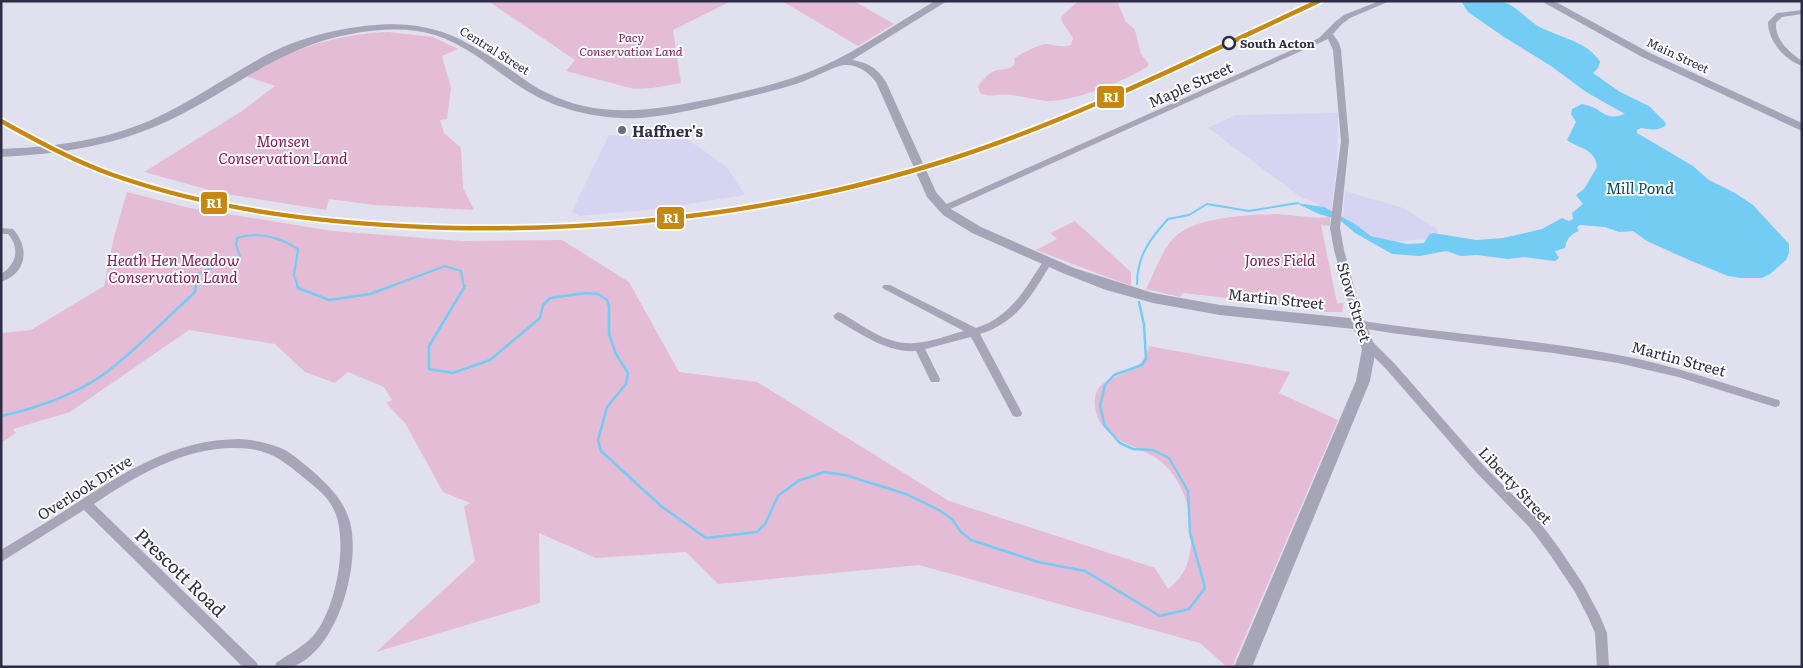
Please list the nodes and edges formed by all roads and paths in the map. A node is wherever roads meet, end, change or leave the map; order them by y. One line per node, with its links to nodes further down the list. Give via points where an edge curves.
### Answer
1 (942, 1): 6 (street, Central Street)
2 (1388, 1): 5 (street, Maple Street, via 1351,14 1337,24)
3 (1546, 1): 10 (street, Main Street, via 1646,55)
4 (1802, 12): 8 (street, via 1780,15 1771,26 1783,50)
5 (1330, 36): 12 (street, Maple Street); 18 (street, Stow Street, via 1337,50 1344,128 1342,175 1335,221 1339,250)
6 (867, 46): 7 (street, Central Street); 9 (street, Martin Street)
7 (841, 61): 9 (street, via 864,64); 11 (street, Central Street, via 795,81 743,95 655,113 614,114 568,105 539,93 444,35 416,29 367,29 325,36 281,51 171,116 122,135 64,148)
8 (1802, 64)
9 (873, 69): 12 (street, Martin Street, via 928,188)
10 (1802, 127)
11 (1, 153)
12 (942, 209): 14 (street, Martin Street, via 968,226)
13 (1, 231): 15 (street, via 10,231 22,250 21,259 14,269)
14 (1046, 262): 18 (street, Martin Street, via 1174,303); 19 (street, via 1008,316 992,326)
15 (1, 279)
16 (887, 287): 19 (street)
17 (838, 316): 21 (street, via 891,343)
18 (1359, 324): 20 (street, Stow Street); 23 (street, Martin Street, via 1618,359 1668,370)
19 (973, 331): 21 (street); 24 (street)
20 (1369, 345): 29 (street, Stow Street, via 1363,381); 30 (street, Liberty Street, via 1556,552 1601,633)
21 (919, 347): 22 (street)
22 (935, 379)
23 (1775, 403)
24 (1017, 413)
25 (85, 503): 26 (street, Overlook Drive); 27 (street, Prescott Road); 28 (street, Overlook Drive, via 126,475 161,458 215,445 266,447 284,455 316,481 340,509 345,526 341,580 334,611 322,635 307,651)
26 (1, 557)
27 (252, 667)
28 (281, 667)
29 (1244, 667)
30 (1603, 667)

